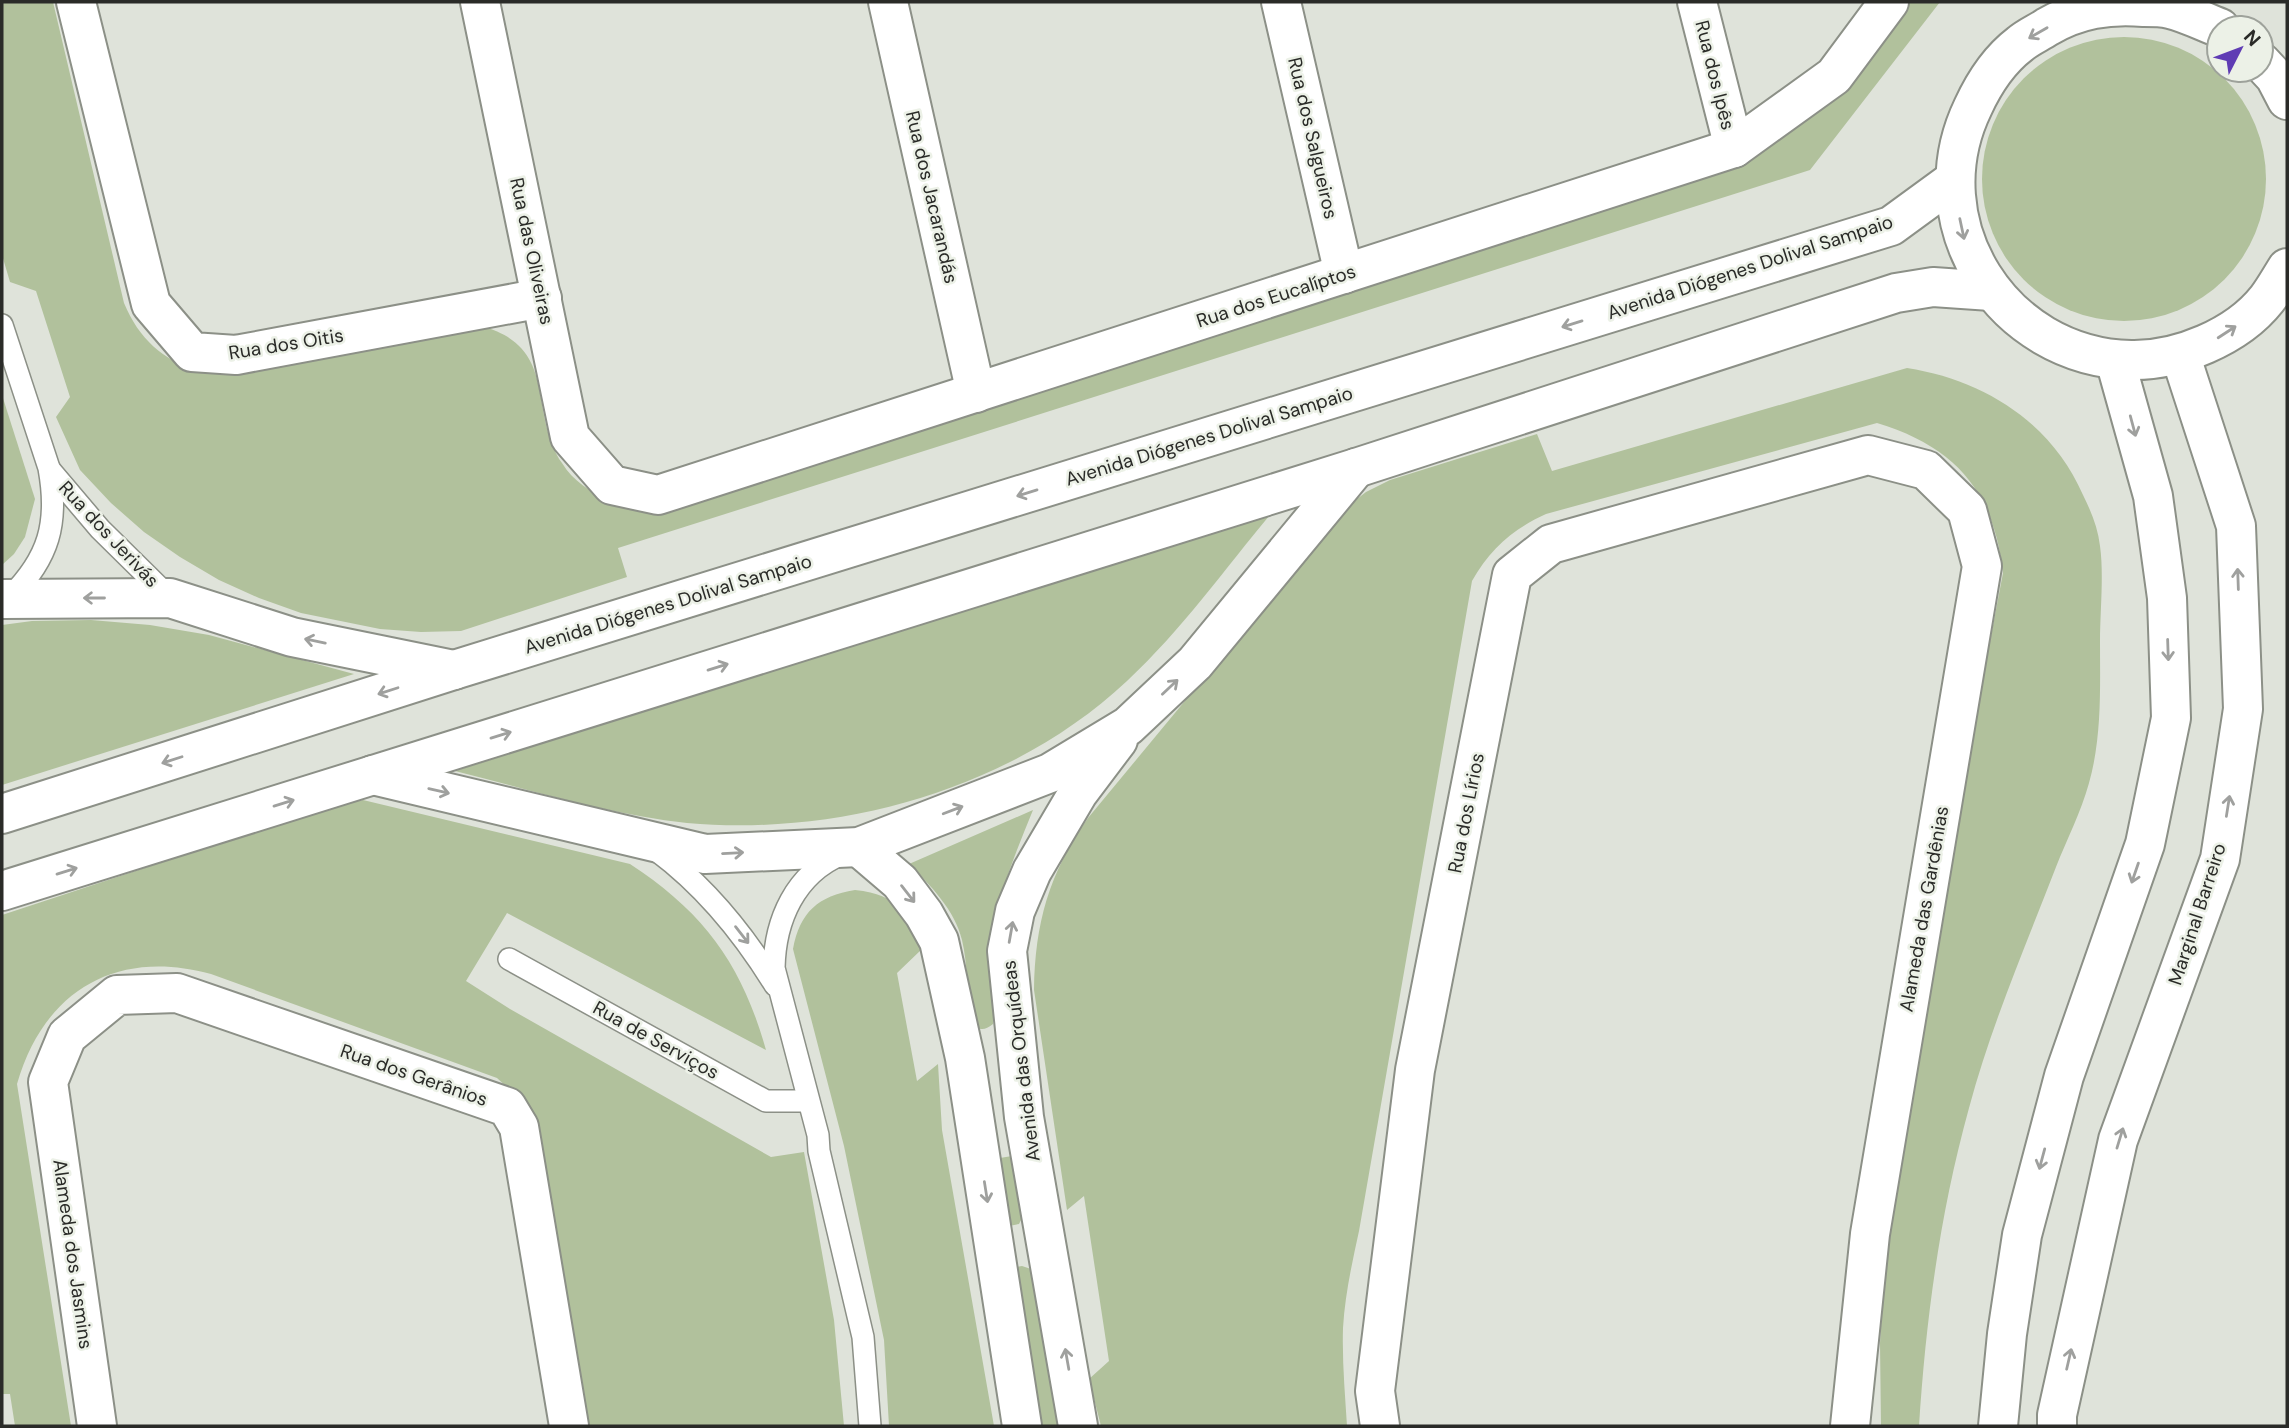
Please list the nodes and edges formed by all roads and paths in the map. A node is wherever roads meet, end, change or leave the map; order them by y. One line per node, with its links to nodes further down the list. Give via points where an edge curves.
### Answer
1 (76, 2): 14 (street, Rua dos Oitis, via 151,304 192,352 236,355)
2 (480, 2): 14 (street, Rua das Oliveiras)
3 (888, 2): 18 (street, Rua dos Jacarandás)
4 (1281, 2): 12 (street, Rua dos Salgueiros)
5 (1697, 2): 9 (street, Rua dos Ipês)
6 (1889, 2): 9 (street, Rua dos Eucalíptos, via 1833,76)
7 (2094, 5): 8 (street, via 2169,8); 10 (street, one-way to 10, via 2020,43 1984,82 1962,129)
8 (2205, 22)
9 (1734, 148): 12 (street, Rua dos Eucalíptos)
10 (1954, 180): 13 (street, one-way to 13, via 1963,238); 25 (street, Avenida Diógenes Dolival Sampaio, one-way to 25, via 1891,226)
11 (2287, 268): 16 (street, one-way to 11, via 2227,334 2265,301)
12 (1344, 274): 18 (street, Rua dos Eucalíptos)
13 (1991, 291): 17 (street, via 2025,325 2068,348); 21 (street, via 1933,287 1896,293)
14 (542, 298): 22 (street, Rua das Oliveiras, via 569,437)
15 (2, 326): 20 (lane, Rua dos Jerivás)
16 (2180, 354): 17 (street); 48 (street, Marginal Barreiro, one-way to 16, via 2118,1140 2220,859 2243,709 2236,526)
17 (2115, 360): 47 (street, one-way to 47, via 2153,496 2166,598 2171,718 2145,844 2064,1076 2022,1235)
18 (976, 393): 22 (street, Rua dos Eucalíptos, via 658,495)
19 (1868, 455): 45 (street, Rua dos Lírios, via 1551,544 1512,576 1415,1070 1375,1391); 46 (street, Alameda das Gardênias, via 1926,470 1967,510 1982,566 1870,1234)
20 (49, 468): 23 (lane, Rua dos Jerivás, via 50,534 28,579); 24 (lane, Rua dos Jerivás, via 100,529)
21 (1356, 468): 26 (street, one-way to 21, via 1195,663); 27 (street, one-way to 21)
22 (612, 485)
23 (6, 598): 24 (street, Avenida Diógenes Dolival Sampaio, one-way to 23)
24 (170, 598): 25 (street, Avenida Diógenes Dolival Sampaio, one-way to 24, via 292,637)
25 (454, 670): 28 (street, Avenida Diógenes Dolival Sampaio, one-way to 28)
26 (1128, 726): 30 (street, one-way to 26, via 1050,773); 34 (street, Avenida das Orquídeas, one-way to 26, via 1007,951 1014,911 1072,804)
27 (373, 775): 29 (street, one-way to 29); 31 (street, one-way to 27)
28 (2, 814)
29 (639, 838): 30 (street, one-way to 30, via 705,854); 33 (lane, one-way to 33, via 680,869 725,914)
30 (859, 847): 33 (lane, via 818,868 788,904 775,946); 35 (street, one-way to 35, via 900,882 939,941)
31 (2, 891)
32 (509, 959): 37 (lane, Rua de Serviços, via 766,1101)
33 (778, 990): 37 (lane)
34 (1018, 1048): 35 (street); 38 (street, Avenida das Orquídeas, via 1024,1117)
35 (965, 1058): 39 (street, one-way to 39)
36 (48, 1082): 40 (street, Alameda dos Jasmins); 41 (street, Rua dos Gerânios, via 67,1037 117,995 177,993 507,1107 519,1127)
37 (808, 1101): 42 (lane, via 863,1337)
38 (1049, 1250): 39 (street); 44 (street, Avenida das Orquídeas, one-way to 38)
39 (996, 1256): 43 (street)
40 (97, 1426)
41 (569, 1426)
42 (870, 1426)
43 (1022, 1426)
44 (1078, 1426)
45 (1380, 1426)
46 (1850, 1426)
47 (1998, 1426)
48 (2057, 1426)

